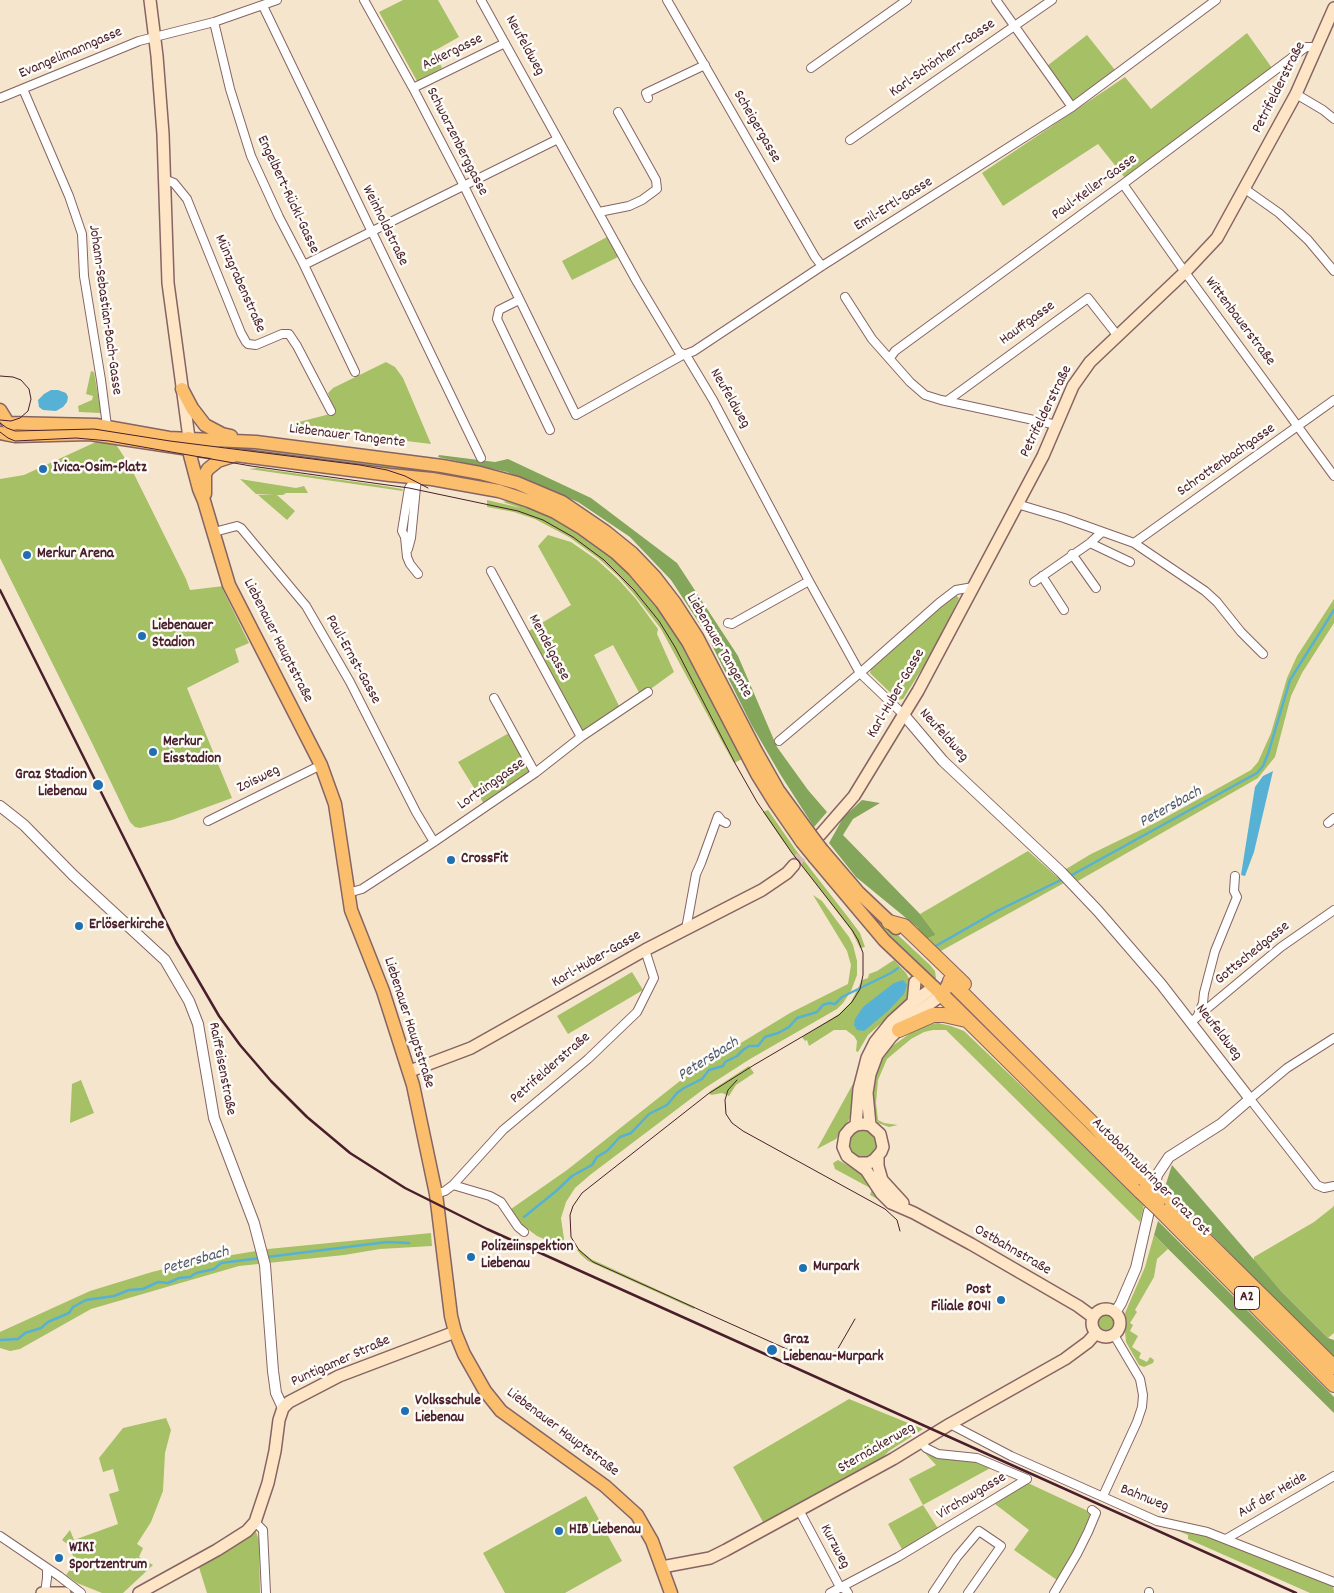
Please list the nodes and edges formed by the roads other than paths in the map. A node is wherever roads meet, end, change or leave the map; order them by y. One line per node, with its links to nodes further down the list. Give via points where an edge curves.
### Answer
1 (150, 0): 14 (main road)
2 (277, 0): 10 (street, Evangelimanngasse)
3 (364, 0): 19 (street, Schwarzenberggasse)
4 (481, 0): 15 (street, Neufeldweg)
5 (667, 0): 17 (street, Scheigergasse)
6 (907, 0): 18 (street)
7 (996, 0): 13 (street)
8 (1052, 0): 13 (street, Karl-Schönherr-Gasse)
9 (1216, 0): 24 (street, Emil-Ertl-Gasse)
10 (262, 6): 12 (street, Evangelimanngasse); 34 (street, Weinholdstraße)
11 (1334, 8): 16 (main road, Petrifelderstraße)
12 (214, 22): 14 (street, Evangelimanngasse); 35 (street, Engelbert-Rückl-Gasse, via 251,156)
13 (1014, 27): 24 (street); 28 (street, Karl-Schönherr-Gasse)
14 (154, 36): 20 (street, Evangelimanngasse); 29 (main road)
15 (505, 43): 19 (street, Ackergasse); 27 (street, Neufeldweg)
16 (1318, 47): 21 (main road, Petrifelderstraße); 30 (street, Paul-Keller-Gasse, via 1306,47)
17 (705, 65): 23 (street, via 646,93); 36 (street, Scheigergasse)
18 (811, 68)
19 (413, 88): 31 (street, Schwarzenberggasse)
20 (23, 89): 22 (street, Evangelimanngasse); 52 (street, Johann-Sebastian-Bach-Gasse, via 69,196 82,235 84,276)
21 (1296, 94): 26 (street); 32 (main road, Petrifelderstraße)
22 (0, 98)
23 (648, 98)
24 (1072, 107): 36 (street, Emil-Ertl-Gasse)
25 (618, 112): 33 (street, via 656,180 657,189 629,206)
26 (1334, 119)
27 (558, 139): 31 (street); 33 (street, Neufeldweg)
28 (850, 140)
29 (164, 179): 45 (main road, via 168,283); 49 (street, Münzgrabenstraße, via 174,183 187,199 246,342 256,345 289,334)
30 (1124, 184): 38 (street, Wittenbauerstraße); 43 (street, Paul-Keller-Gasse, via 895,351)
31 (464, 186): 34 (street); 40 (street, Schwarzenberggasse)
32 (1244, 189): 37 (street, via 1279,212); 38 (main road, Petrifelderstraße, via 1216,238)
33 (599, 212): 42 (street, Neufeldweg, via 679,352)
34 (372, 232): 35 (street); 59 (street, Weinholdstraße)
35 (304, 265): 44 (street, Engelbert-Rückl-Gasse)
36 (822, 266): 42 (street, Emil-Ertl-Gasse)
37 (1334, 271)
38 (1185, 272): 41 (main road, Petrifelderstraße); 53 (street, Wittenbauerstraße)
39 (844, 297): 43 (street)
40 (518, 300): 50 (street, Schwarzenberggasse); 55 (street, via 499,310 497,319)
41 (1118, 335): 47 (street, Hauffgasse, via 1088,298); 51 (main road, Petrifelderstraße, via 1090,362 1073,386)
42 (686, 354): 50 (street, Emil-Ertl-Gasse); 74 (street, Neufeldweg)
43 (890, 358): 47 (street, via 925,395)
44 (355, 372)
45 (182, 389): 56 (main road, via 205,424 222,434); 57 (main road)
46 (1334, 400): 53 (street, Schrottenbachgasse)
47 (948, 401): 51 (street)
48 (0, 410): 54 (main road)
49 (331, 411)
50 (576, 416)
51 (1057, 425): 64 (main road, Petrifelderstraße)
52 (107, 426): 54 (main road, via 68,424); 57 (main road)
53 (1298, 427): 61 (street, Wittenbauerstraße); 68 (street, Schrottenbachgasse)
54 (3, 428): 57 (main road, via 15,436 90,434)
55 (550, 430)
56 (256, 442): 57 (main road, Liebenauer Tangente); 60 (main road, Liebenauer Tangente)
57 (189, 443): 58 (main road, Liebenauer Tangente); 63 (main road, Liebenauer Hauptstraße)
58 (238, 455): 62 (main road, Liebenauer Tangente); 63 (main road, via 224,458 208,469)
59 (481, 458)
60 (418, 463): 62 (main road); 92 (main road, Liebenauer Tangente, via 480,473 534,489 584,516 632,554 676,603 778,790)
61 (1334, 476)
62 (417, 477): 72 (street, via 407,554); 92 (main road, Liebenauer Tangente, via 499,491 530,501 580,527 634,570 662,603 688,642 774,803)
63 (204, 501): 65 (main road, Liebenauer Hauptstraße)
64 (1017, 504): 66 (street); 76 (main road, Petrifelderstraße)
65 (214, 532): 87 (main road, Liebenauer Hauptstraße, via 229,585); 93 (street, Paul-Ernst-Gasse, via 237,526 241,528 306,606)
66 (1102, 532): 67 (street); 68 (street)
67 (1090, 542): 69 (street); 70 (street)
68 (1134, 543): 80 (street, via 1205,591)
69 (1072, 554): 73 (street); 77 (street)
70 (1130, 562)
71 (491, 571): 85 (street, Mendelgasse)
72 (418, 574)
73 (1042, 576): 75 (street); 78 (street)
74 (809, 581): 79 (street, via 732,624); 81 (street, Neufeldweg)
75 (1034, 582)
76 (973, 587): 81 (street, via 956,590); 84 (main road, Karl-Huber-Gasse)
77 (1096, 588)
78 (1064, 610)
79 (728, 623)
80 (1263, 654)
81 (860, 673): 84 (street, Neufeldweg); 86 (street)
82 (648, 692): 85 (street, Lortzinggasse)
83 (494, 698): 88 (street)
84 (904, 715): 92 (main road, Karl-Huber-Gasse, via 854,796); 108 (street, Neufeldweg, via 943,761 1073,884)
85 (581, 737): 88 (street, Lortzinggasse)
86 (779, 742)
87 (321, 765): 90 (street, Zoisweg); 97 (main road, Liebenauer Hauptstraße, via 335,804)
88 (535, 773): 93 (street, Lortzinggasse)
89 (0, 806): 132 (street, Raiffeisenstraße, via 151,946 176,977 198,1024 212,1113 254,1223 265,1265 272,1371)
90 (208, 821)
91 (726, 823): 100 (street, via 718,816 696,874)
92 (811, 837): 94 (main road, Liebenauer Tangente, bridge)
93 (434, 842): 97 (street, Lortzinggasse, via 362,889)
94 (818, 854): 99 (main road, Liebenauer Tangente); 102 (main road, Liebenauer Tangente, via 854,906)
95 (794, 865): 100 (main road, Karl-Huber-Gasse, via 762,890)
96 (1235, 876): 108 (street, via 1237,897 1215,951 1203,1004)
97 (348, 893): 111 (main road, Liebenauer Hauptstraße, via 351,910)
98 (1334, 910): 108 (street, Gottschedgasse, via 1282,947)
99 (888, 922): 103 (main road, Liebenauer Tangente); 113 (highway, via 904,926 954,974 1072,1095)
100 (686, 929): 101 (main road, Karl-Huber-Gasse)
101 (645, 950): 111 (main road, Karl-Huber-Gasse, via 471,1048); 119 (street, Petrifelderstraße, via 654,978 637,1012 588,1059 503,1130)
102 (894, 950): 104 (main road, via 913,974); 105 (main road, Liebenauer Tangente)
103 (950, 981): 105 (main road); 113 (highway, Autobahnzubringer Graz Ost / A2)
104 (915, 982): 106 (main road)
105 (938, 991): 106 (main road, Ostbahnstraße); 107 (highway, Autobahnzubringer Graz Ost / A2); 109 (main road, Ostbahnstraße)
106 (913, 1002): 114 (main road, Ostbahnstraße, via 875,1042 859,1088)
107 (966, 1020): 109 (highway, via 933,1015); 118 (highway, Autobahnzubringer Graz Ost / A2)
108 (1194, 1020): 112 (street, Neufeldweg)
109 (898, 1030): 115 (main road, Ostbahnstraße, via 873,1064 868,1093)
110 (1334, 1038): 112 (street, via 1287,1068)
111 (410, 1071): 121 (main road, Liebenauer Hauptstraße)
112 (1250, 1099): 118 (street, via 1221,1124 1170,1156); 120 (street, Neufeldweg, via 1317,1185 1324,1188)
113 (1074, 1105): 118 (highway, Autobahnzubringer Graz Ost / A2)
114 (856, 1125): 115 (main road); 117 (main road, Ostbahnstraße, via 845,1135 843,1147 847,1156)
115 (870, 1125): 116 (main road, Ostbahnstraße, via 882,1138)
116 (878, 1157): 117 (main road, via 869,1163); 123 (main road, Ostbahnstraße, via 882,1180)
117 (859, 1163): 123 (main road, Ostbahnstraße, via 886,1198)
118 (1147, 1184): 122 (highway, Autobahnzubringer Graz Ost / A2, bridge)
119 (453, 1185): 121 (street, Petrifelderstraße); 124 (street, via 501,1202)
120 (1334, 1186)
121 (436, 1194): 127 (main road, Liebenauer Hauptstraße)
122 (1157, 1206): 125 (street, via 1136,1268); 130 (highway, Autobahnzubringer Graz Ost / A2); 131 (highway, Autobahnzubringer Graz Ost / A2)
123 (914, 1213): 126 (main road, Ostbahnstraße)
124 (524, 1232)
125 (1115, 1313): 126 (main road, via 1103,1310); 129 (main road, via 1120,1326)
126 (1093, 1317): 128 (main road, via 1092,1326)
127 (455, 1332): 132 (main road, Puntigamer Straße, via 339,1376 297,1397); 142 (main road, Liebenauer Hauptstraße, via 485,1391 501,1411 604,1486 637,1515)
128 (1096, 1333): 129 (main road, via 1101,1337); 133 (main road, Sternäckerweg, via 1065,1359)
129 (1114, 1335): 136 (street, via 1140,1379 1143,1395 1137,1422)
130 (1334, 1367)
131 (1334, 1385)
132 (283, 1408): 139 (main road, Puntigamer Straße, via 268,1483)
133 (950, 1424): 134 (main road, Sternäckerweg); 136 (street, Bahnweg, via 1011,1456)
134 (921, 1442): 137 (main road, Sternäckerweg); 145 (street, Virchowgasse, via 938,1454 977,1458 1027,1479 898,1557)
135 (1334, 1476): 141 (street, Auf der Heide)
136 (1103, 1496): 141 (street, Bahnweg, via 1157,1521)
137 (799, 1510): 142 (main road, Sternäckerweg, via 710,1558); 145 (street, Kurzweg)
138 (1092, 1510): 156 (street, via 1096,1514)
139 (255, 1522): 149 (main road, via 247,1531 216,1550); 150 (street, via 263,1530)
140 (0, 1536): 143 (street)
141 (1226, 1539): 144 (street, Bahnweg)
142 (662, 1567): 151 (main road, Liebenauer Hauptstraße)
143 (47, 1568): 146 (street); 148 (street)
144 (1334, 1582)
145 (840, 1587): 152 (street, Virchowgasse); 153 (street, Kurzweg)
146 (44, 1593): 147 (main road)
147 (65, 1593)
148 (81, 1593)
149 (139, 1593)
150 (266, 1593)
151 (671, 1593)
152 (830, 1593)
153 (848, 1593)
154 (933, 1593): 155 (street, via 979,1530 1001,1546)
155 (968, 1593)
156 (1054, 1593)

